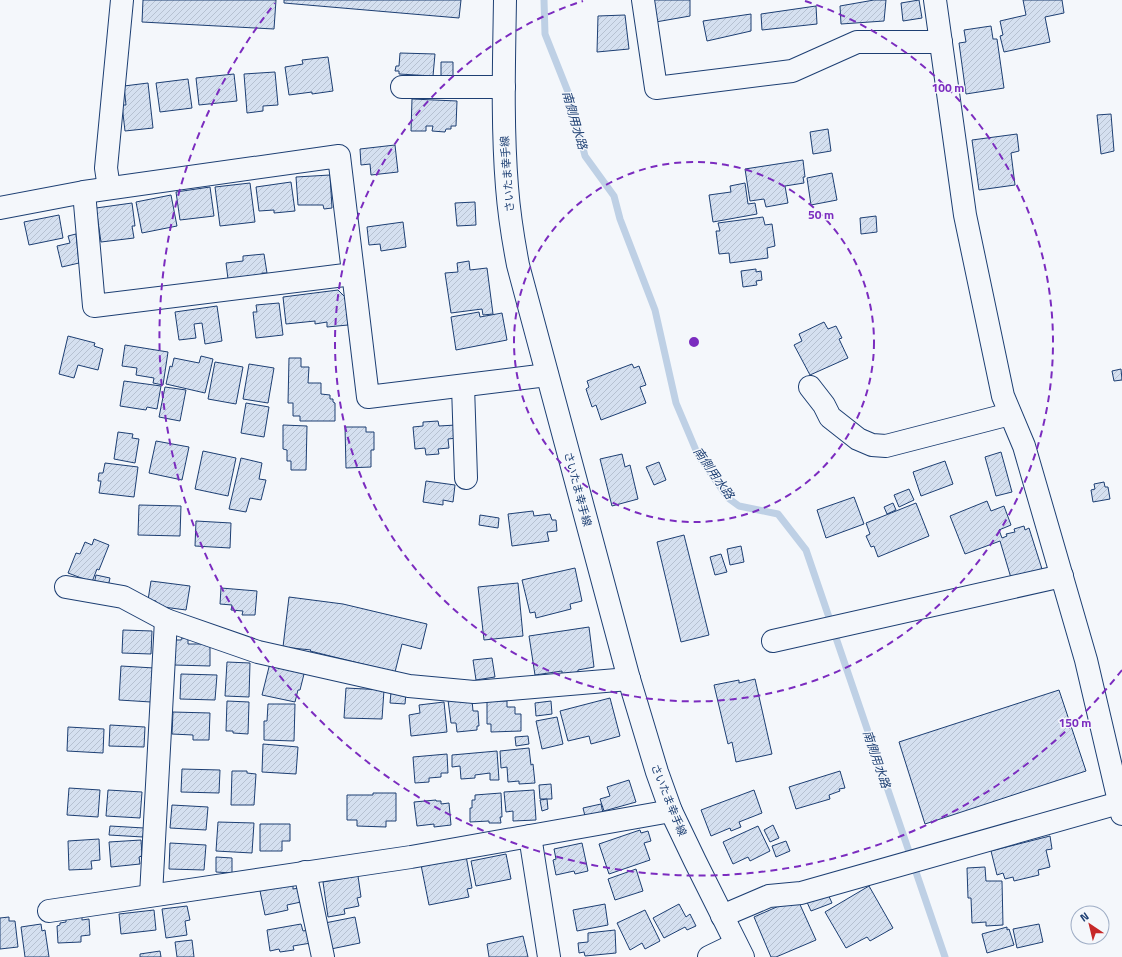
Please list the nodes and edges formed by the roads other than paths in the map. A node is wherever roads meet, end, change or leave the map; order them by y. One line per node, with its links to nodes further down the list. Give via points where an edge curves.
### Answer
1 (122, 0): 8 (street, via 106,168)
2 (505, 0): 6 (street, さいたま幸手線)
3 (643, 0): 5 (street, via 656,88 792,71 858,42)
4 (935, 0): 5 (street)
5 (941, 42): 15 (street, via 965,215 1003,396)
6 (504, 86): 7 (street); 12 (street, さいたま幸手線, via 504,143 511,226 518,265)
7 (402, 87)
8 (109, 188): 9 (street); 11 (street, via 339,156)
9 (84, 192): 10 (street); 11 (street, via 94,306)
10 (0, 208)
11 (354, 274): 13 (street, via 368,398)
12 (547, 375): 13 (street); 21 (street, さいたま幸手線)
13 (463, 386): 16 (street)
14 (810, 387): 15 (street, via 830,417 858,439 872,445 886,446)
15 (1010, 414): 17 (street, via 1024,446)
16 (466, 478)
17 (1062, 576): 20 (street); 22 (street, via 1086,660)
18 (66, 587): 19 (street, via 123,597)
19 (166, 620): 21 (street, via 258,652 410,686 474,692); 26 (street)
20 (773, 641)
21 (629, 680): 23 (street, さいたま幸手線)
22 (1121, 808): 28 (street, via 801,893 769,896)
23 (671, 811): 24 (street); 28 (street, さいたま幸手線)
24 (530, 836): 25 (street); 31 (street)
25 (305, 872): 26 (street); 30 (street)
26 (151, 895): 27 (street)
27 (49, 911)
28 (722, 916): 29 (street, さいたま幸手線)
29 (740, 951): 32 (street)
30 (323, 957)
31 (549, 957)
32 (709, 957)

